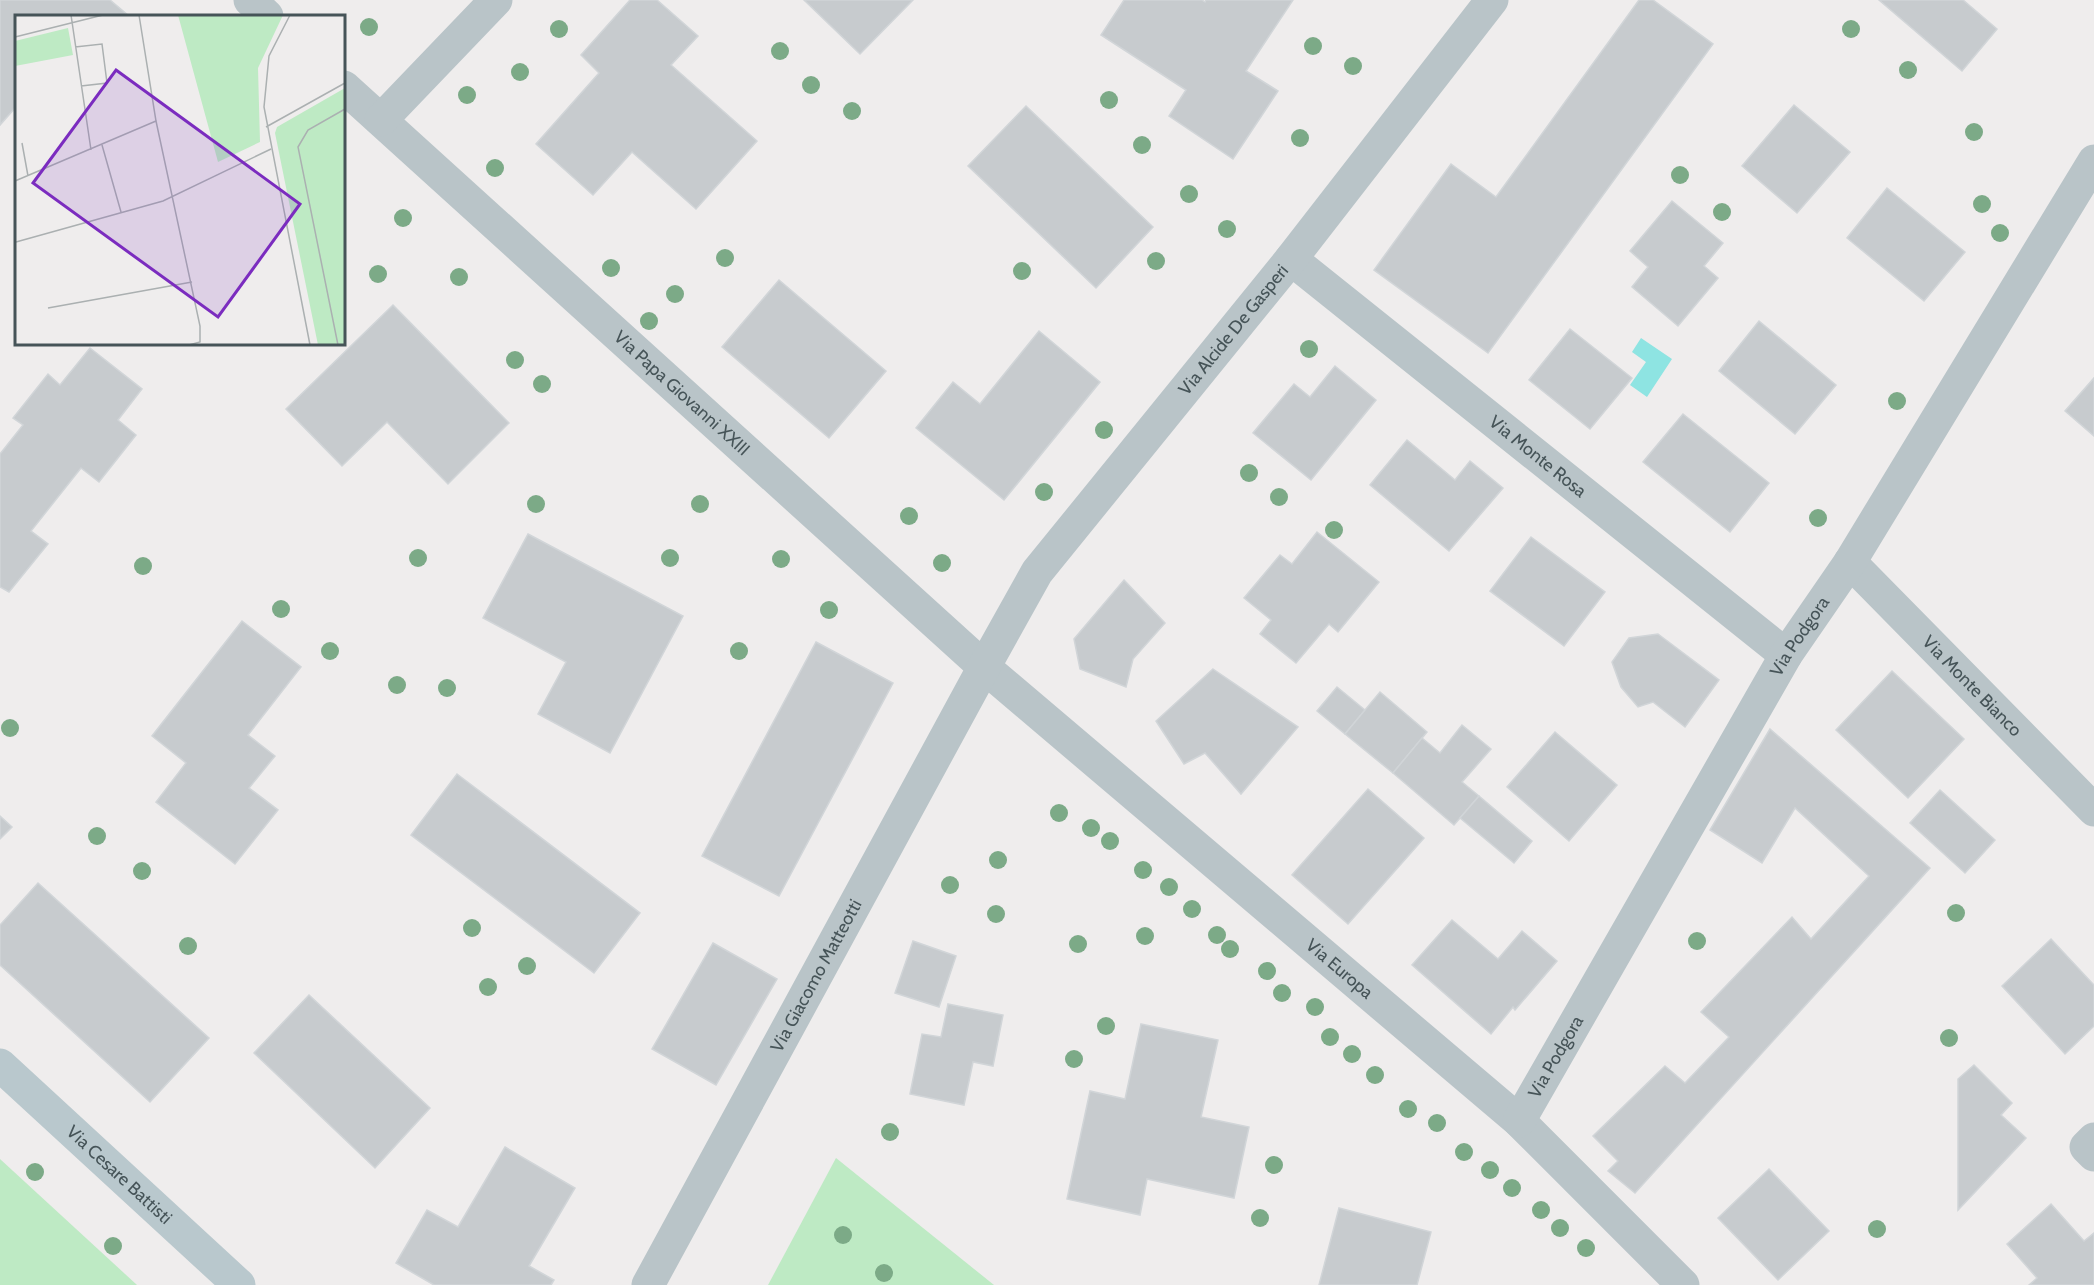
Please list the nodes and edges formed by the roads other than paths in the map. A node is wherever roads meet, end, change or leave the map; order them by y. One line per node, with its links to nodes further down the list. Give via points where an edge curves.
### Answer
1 (250, 0): 4 (street)
2 (496, 0): 6 (street)
3 (1492, 0): 8 (street, Via Alcide De Gasperi)
4 (266, 15)
5 (345, 88): 6 (street, Via Papa Giovanni XXIII)
6 (381, 120): 11 (street, Via Papa Giovanni XXIII)
7 (2094, 161): 9 (street, Via Podgora)
8 (1291, 259): 10 (street, Via Monte Rosa); 11 (street, Via Alcide De Gasperi, via 1037,572)
9 (1850, 562): 10 (street, Via Podgora); 12 (street, Via Monte Bianco)
10 (1786, 655): 14 (street, Via Podgora)
11 (984, 666): 14 (street, Via Europa); 18 (street, Via Giacomo Matteotti)
12 (2094, 810)
13 (0, 1065): 17 (main road, Via Cesare Battisti)
14 (1519, 1122): 19 (street, Via Europa)
15 (2094, 1139): 16 (street, via 2086,1147)
16 (2094, 1155)
17 (239, 1285)
18 (648, 1285)
19 (1683, 1285)

